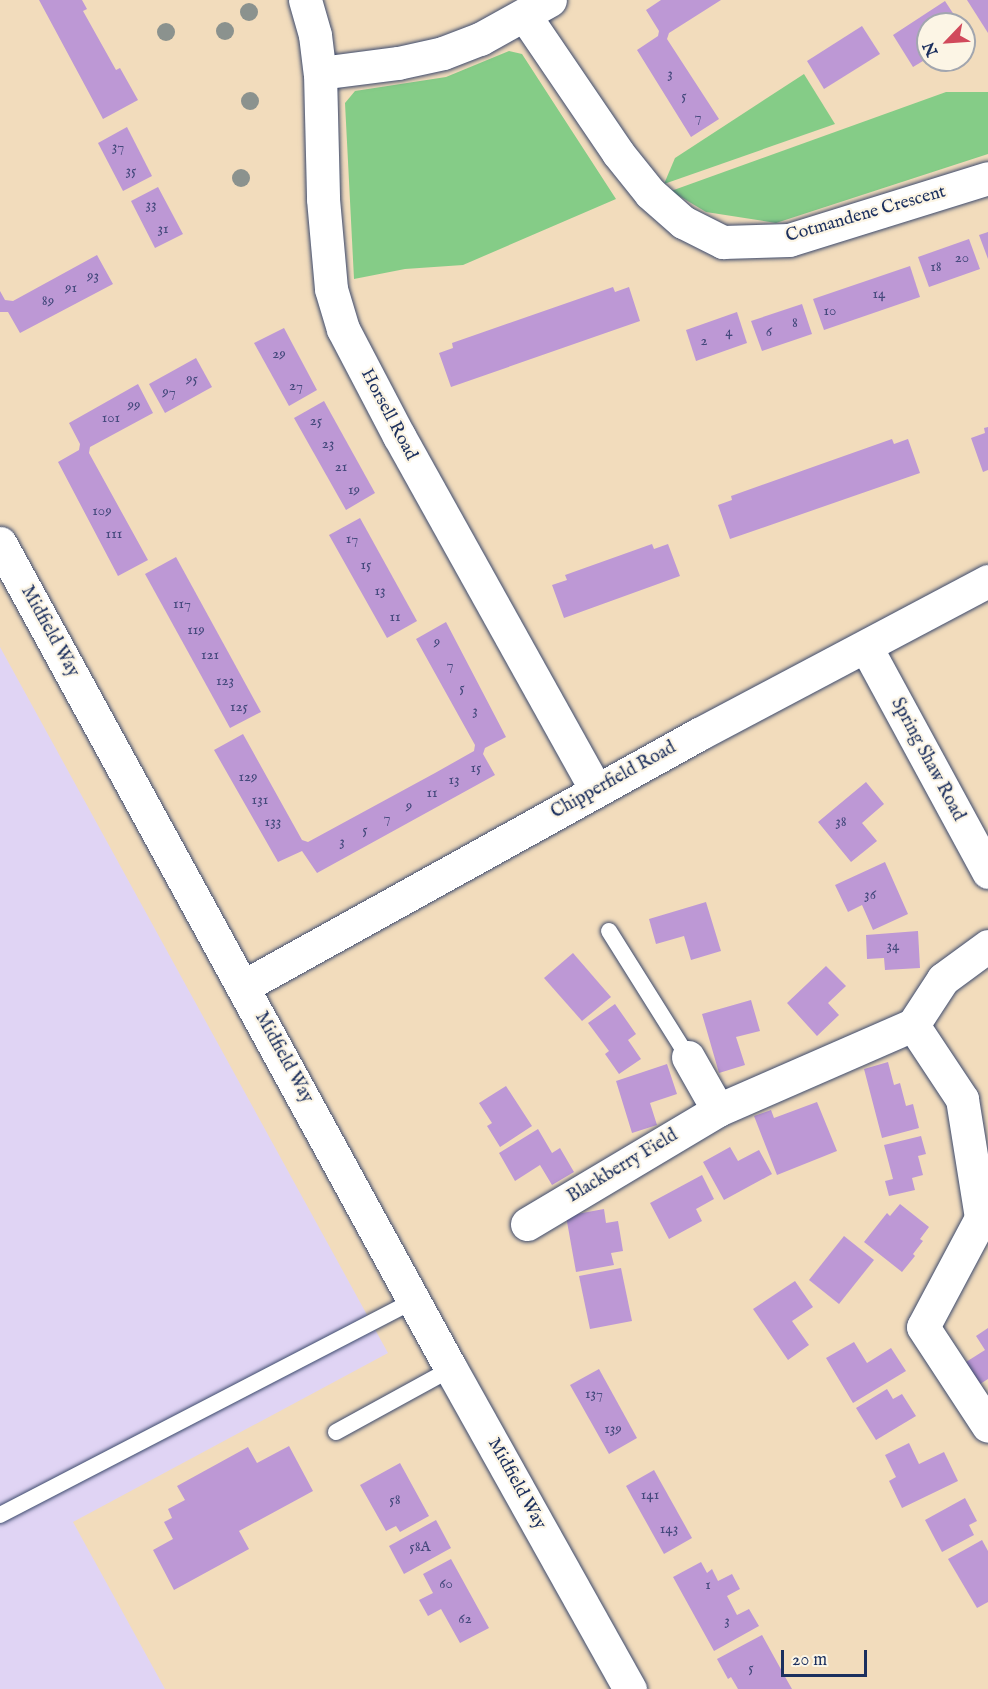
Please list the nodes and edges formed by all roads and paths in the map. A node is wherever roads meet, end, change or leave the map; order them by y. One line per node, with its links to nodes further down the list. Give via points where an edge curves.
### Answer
1 (305, 0): 3 (street, Horsell Road)
2 (538, 8): 3 (street, via 480,39 443,53); 4 (street, Cotmandene Crescent, via 618,153 650,193 683,222 723,242 789,240)
3 (320, 73): 8 (street, Horsell Road, via 331,289 343,329)
4 (988, 178)
5 (0, 543): 12 (street, Midfield Way)
6 (988, 581): 7 (street, Chipperfield Road)
7 (866, 647): 8 (street, Chipperfield Road); 9 (street, Spring Shaw Road)
8 (596, 790): 12 (street, Chipperfield Road)
9 (988, 872)
10 (609, 931): 14 (lane)
11 (988, 946): 13 (street, via 943,979)
12 (244, 986): 17 (street, Midfield Way)
13 (913, 1025): 15 (street, Blackberry Field); 19 (street, via 962,1099 981,1218 923,1327)
14 (688, 1057): 15 (street)
15 (718, 1110): 16 (street, Blackberry Field)
16 (527, 1224)
17 (414, 1300): 18 (street, Midfield Way); 21 (lane)
18 (451, 1369): 20 (lane); 22 (street, Midfield Way)
19 (988, 1426)
20 (336, 1432)
21 (0, 1515)
22 (630, 1689)

